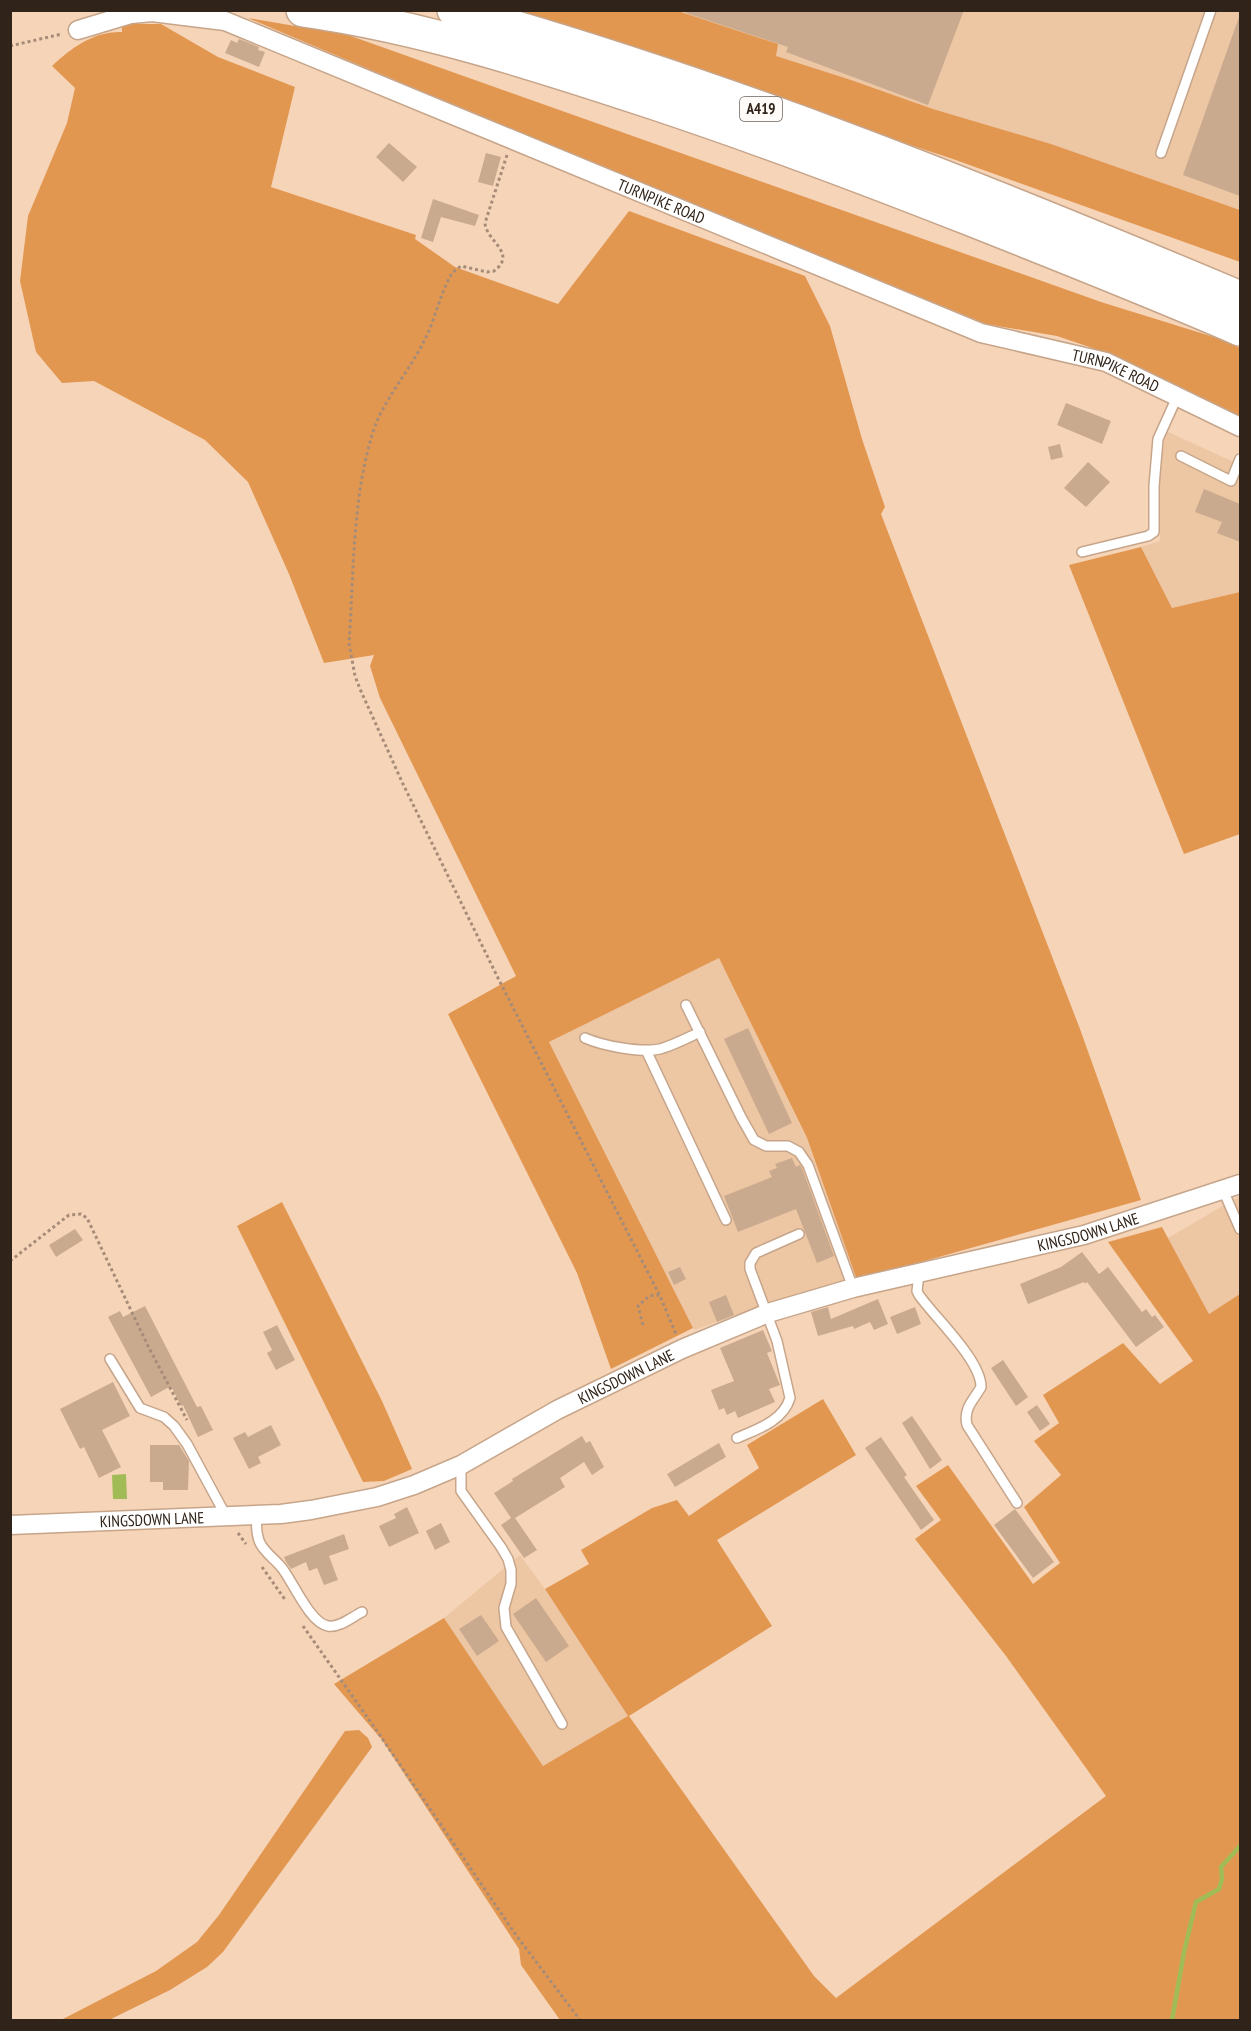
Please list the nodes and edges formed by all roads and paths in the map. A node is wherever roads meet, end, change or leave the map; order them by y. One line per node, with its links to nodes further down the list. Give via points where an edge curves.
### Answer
1 (303, 10): 11 (highway, A419, via 352,17 483,51 739,130 1103,271)
2 (454, 10): 8 (highway, A419, via 670,76)
3 (1211, 10): 7 (lane)
4 (78, 30): 5 (path); 6 (street, TURNPIKE ROAD, via 131,14 152,12 225,21)
5 (10, 46)
6 (512, 139): 12 (street, TURNPIKE ROAD, via 981,333 1106,362); 29 (path, via 485,223 488,234 503,253 502,262 494,272 461,266 453,272 425,339 375,427 358,506 349,643 355,676 403,784)
7 (1161, 153)
8 (1063, 223): 9 (highway, A419); 10 (highway, A419)
9 (1240, 282)
10 (1240, 298)
11 (1240, 329)
12 (1177, 397): 13 (street, TURNPIKE ROAD); 16 (lane, via 1158,439 1154,531 1148,536)
13 (1240, 427)
14 (1180, 456): 15 (lane, via 1231,481)
15 (1240, 459)
16 (1082, 552)
17 (686, 1005): 18 (lane)
18 (700, 1032): 20 (lane); 28 (lane, via 754,1140 766,1146 788,1146 799,1152 808,1165)
19 (585, 1038): 20 (lane)
20 (646, 1050): 23 (lane)
21 (1240, 1184): 22 (street, KINGSDOWN LANE)
22 (1223, 1190): 24 (lane); 27 (street, KINGSDOWN LANE, via 1084,1235)
23 (726, 1220)
24 (1240, 1229)
25 (799, 1234): 30 (lane, via 756,1253 750,1263)
26 (10, 1262): 34 (path, via 69,1215 87,1218)
27 (919, 1274): 28 (street, KINGSDOWN LANE); 37 (lane, via 919,1295 980,1375 981,1387 965,1415 967,1425)
28 (853, 1288): 30 (street, KINGSDOWN LANE)
29 (660, 1296): 31 (path, via 649,1296 640,1302); 32 (path)
30 (768, 1313): 32 (street, KINGSDOWN LANE); 35 (lane, via 790,1398 777,1418)
31 (643, 1325)
32 (682, 1349): 36 (street, KINGSDOWN LANE, via 557,1410)
33 (110, 1359): 39 (lane, via 140,1408 164,1417 174,1426)
34 (189, 1424)
35 (737, 1438)
36 (461, 1465): 38 (street, KINGSDOWN LANE, via 377,1497 311,1510); 46 (lane, via 462,1491 508,1559 511,1584 504,1608 506,1627)
37 (1017, 1503)
38 (256, 1515): 39 (street, KINGSDOWN LANE); 44 (lane, via 262,1546 320,1623 337,1626)
39 (226, 1516): 40 (street, KINGSDOWN LANE); 41 (path)
40 (10, 1525)
41 (247, 1546)
42 (261, 1565): 43 (path)
43 (288, 1604)
44 (362, 1612)
45 (302, 1624): 47 (path, via 516,1935)
46 (562, 1724)
47 (580, 2020)

